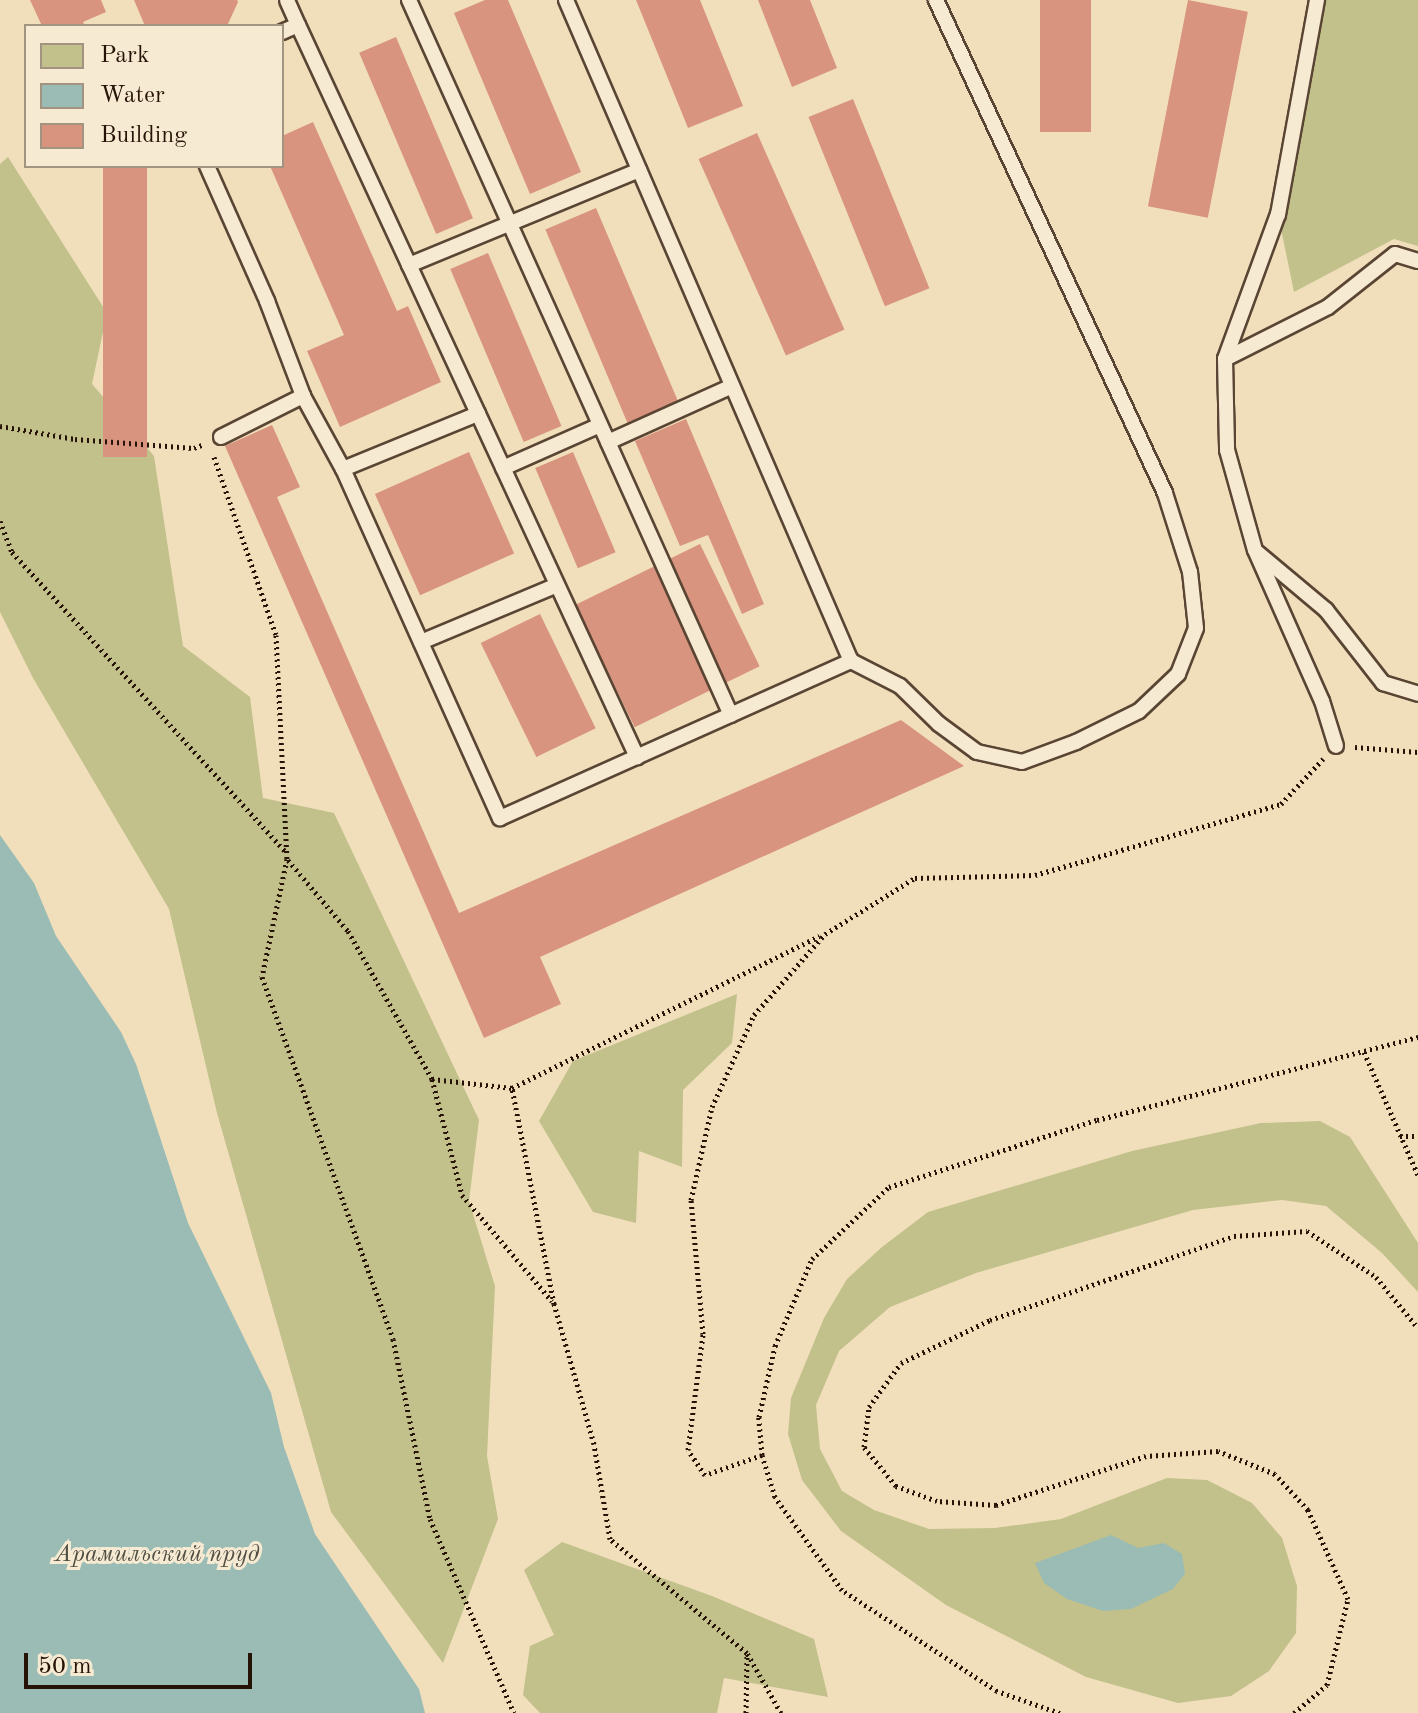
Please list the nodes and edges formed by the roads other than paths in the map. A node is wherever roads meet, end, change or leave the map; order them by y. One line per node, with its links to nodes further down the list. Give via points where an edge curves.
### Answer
1 (287, 0): 6 (lane)
2 (409, 0): 10 (lane)
3 (566, 0): 9 (lane)
4 (936, 0): 25 (lane, via 1165,493 1190,572 1196,628 1178,674 1139,711 1022,762 977,752 900,686)
5 (1317, 0): 13 (lane, via 1278,214)
6 (298, 25): 7 (lane); 12 (lane)
7 (284, 31)
8 (208, 168): 15 (lane)
9 (639, 170): 10 (lane); 14 (lane)
10 (510, 226): 12 (lane); 17 (lane)
11 (1418, 261): 13 (lane, via 1395,254 1328,307)
12 (409, 265): 16 (lane)
13 (1225, 359): 22 (lane, via 1227,450)
14 (732, 386): 19 (lane); 25 (lane)
15 (303, 396): 18 (lane); 21 (lane)
16 (478, 414): 20 (lane); 21 (lane)
17 (600, 425): 19 (lane); 20 (lane)
18 (221, 437)
19 (608, 442): 27 (lane)
20 (503, 468): 23 (lane)
21 (343, 469): 24 (lane)
22 (1255, 550): 26 (lane, via 1326,610 1383,683); 28 (lane, via 1322,701)
23 (557, 585): 24 (lane); 29 (lane)
24 (421, 642): 29 (lane, via 500,818)
25 (851, 661): 27 (lane)
26 (1418, 694)
27 (731, 715): 29 (lane)
28 (1336, 746)
29 (637, 757)

